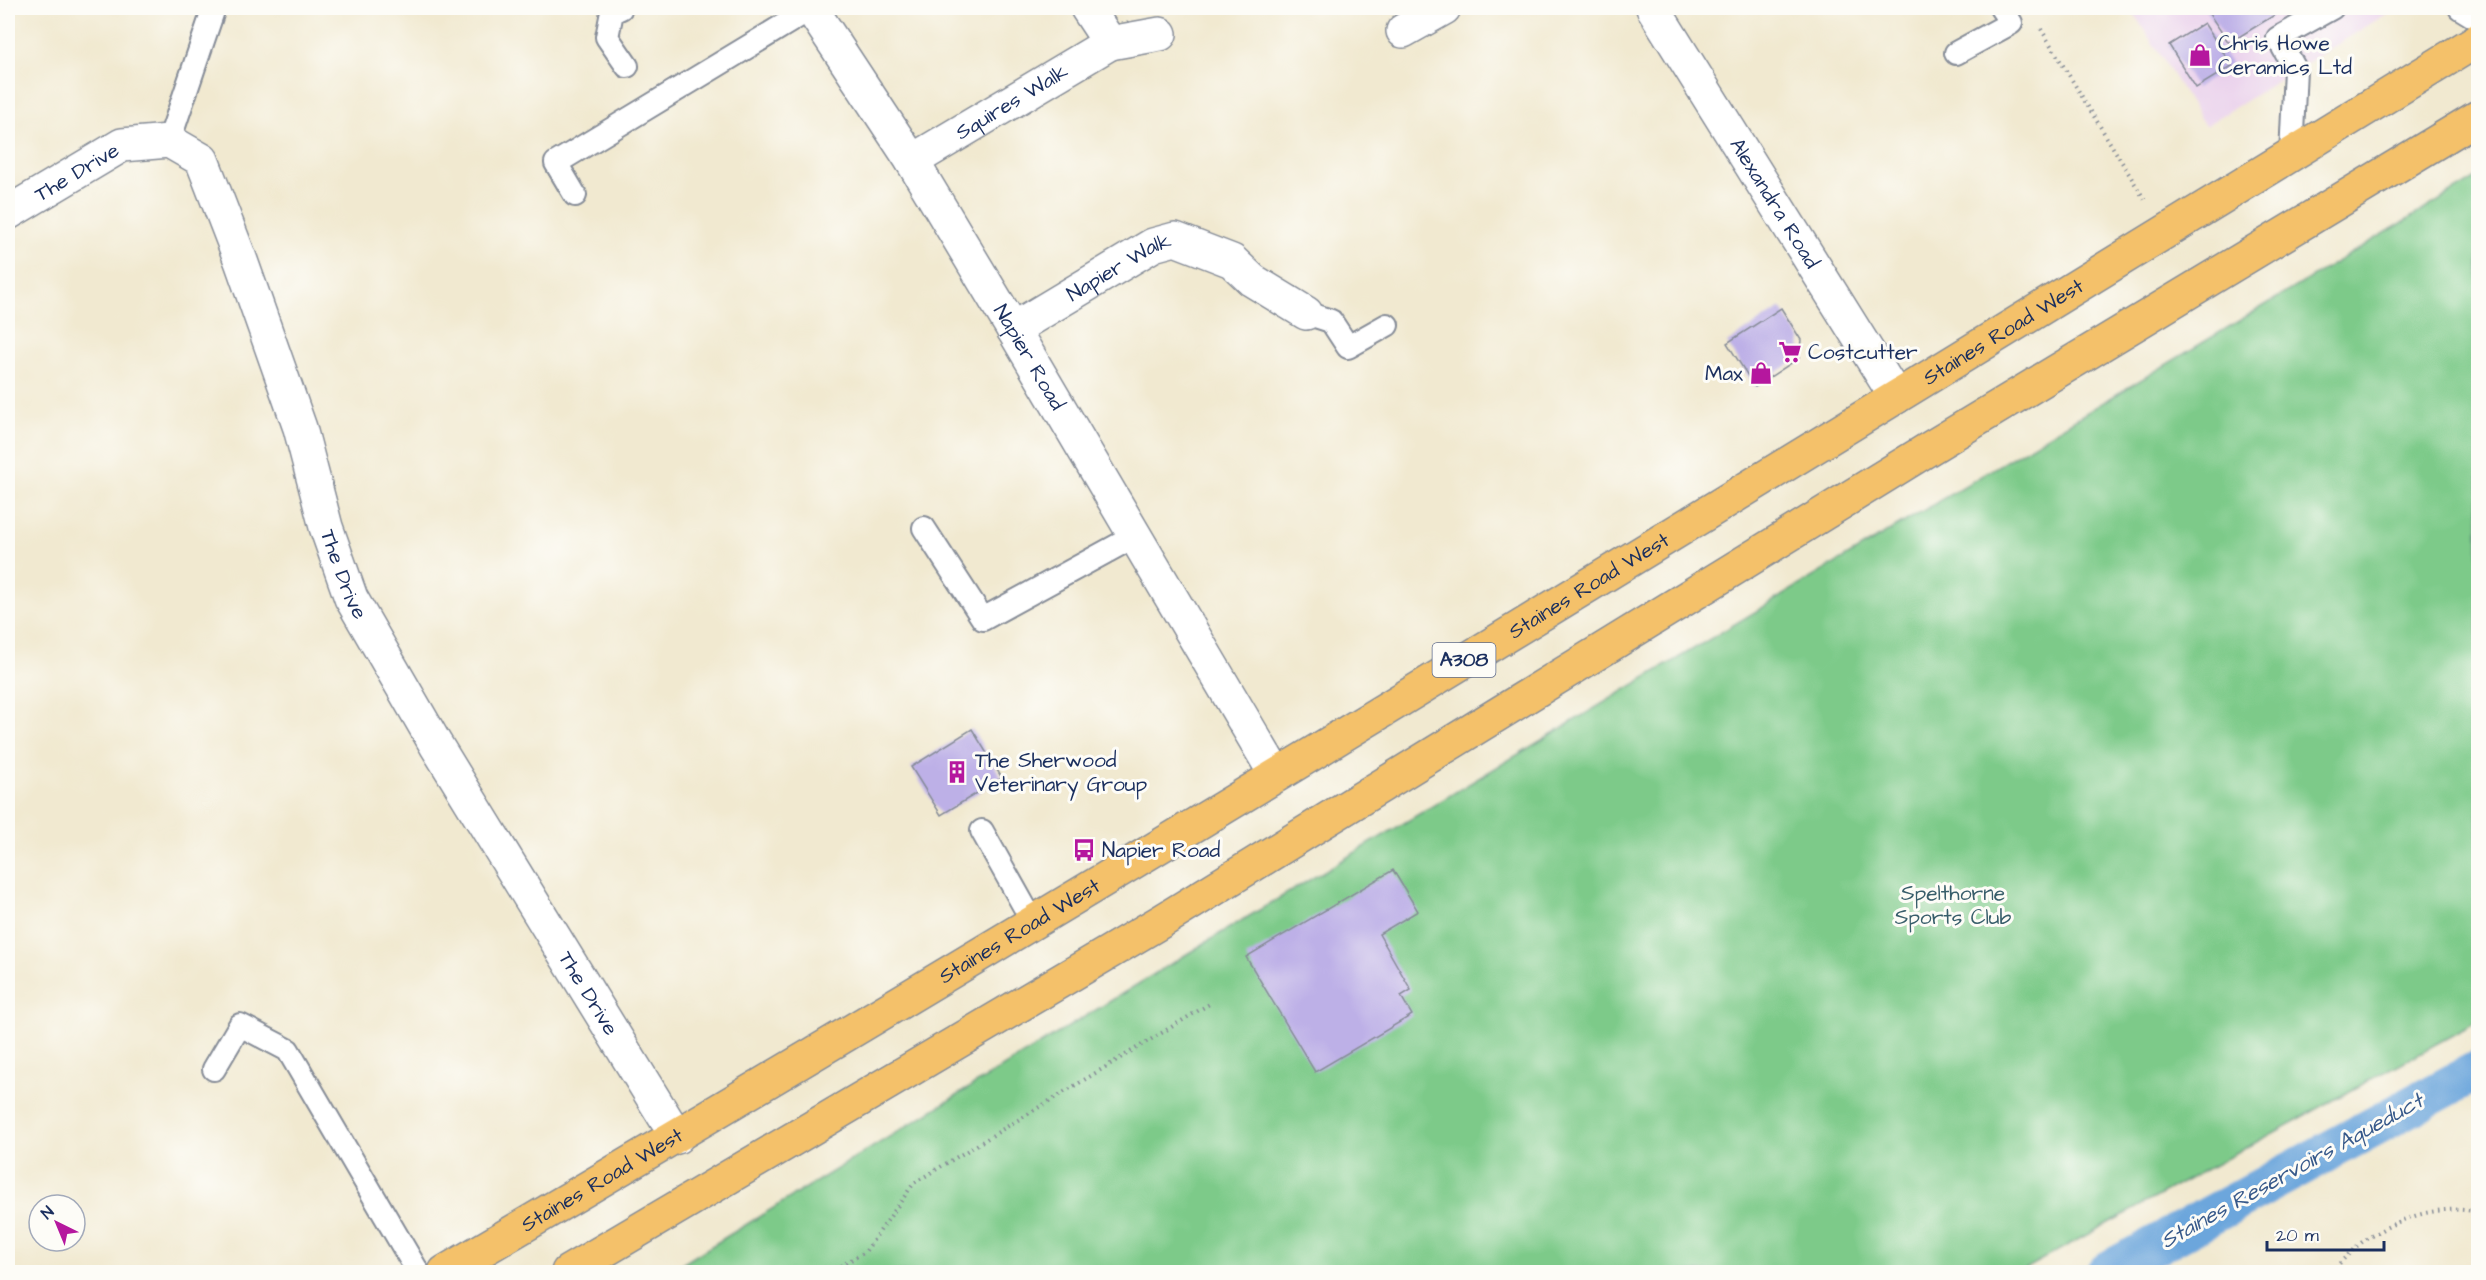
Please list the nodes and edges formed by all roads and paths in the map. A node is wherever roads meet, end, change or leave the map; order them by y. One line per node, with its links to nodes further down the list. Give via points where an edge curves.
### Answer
1 (214, 8): 19 (lane)
2 (621, 8): 17 (lane, via 612,12 607,37)
3 (812, 8): 21 (street, Napier Road); 22 (lane, via 556,163)
4 (1087, 8): 15 (street)
5 (1444, 8): 12 (street)
6 (2001, 8): 16 (lane, via 2011,23)
7 (2332, 8): 20 (lane, via 2278,38 2295,69)
8 (2460, 8): 10 (lane)
9 (1662, 11): 28 (street, Alexandra Road)
10 (2478, 19)
11 (2041, 27): 24 (path)
12 (1403, 31)
13 (1160, 34): 15 (street, Squires Walk)
14 (2478, 40): 20 (highway, Staines Road West / A308)
15 (1110, 43): 21 (street, Squires Walk)
16 (1956, 53)
17 (627, 66)
18 (2478, 117): 40 (highway, via 1930,448 1161,921)
19 (169, 141): 23 (street, The Drive, via 122,145); 36 (street, The Drive, via 202,160 300,428 326,527 351,598 436,745)
20 (2291, 155): 24 (highway, Staines Road West / A308)
21 (912, 161): 27 (street, Napier Road)
22 (575, 195)
23 (8, 213)
24 (2164, 233): 28 (highway, Staines Road West / A308)
25 (1306, 313): 26 (lane, via 1331,321 1348,347); 27 (street, Napier Walk, via 1252,280 1232,261 1175,239 1153,244)
26 (1387, 325)
27 (1014, 329): 30 (street, Napier Road)
28 (1896, 397): 31 (highway, Staines Road West / A308)
29 (924, 528): 30 (lane, via 983,620)
30 (1135, 536): 31 (street, Napier Road)
31 (1276, 775): 33 (highway, Staines Road West / A308)
32 (982, 831): 33 (lane)
33 (1033, 922): 36 (highway, Staines Road West / A308)
34 (1211, 1003): 41 (path, via 914,1183 865,1252)
35 (214, 1069): 38 (lane, via 240,1025 288,1050)
36 (677, 1137): 39 (highway, Staines Road West / A308)
37 (2478, 1212): 42 (path, via 2458,1208 2415,1215 2367,1239)
38 (418, 1272)
39 (446, 1272)
40 (568, 1272)
41 (830, 1272)
42 (2331, 1272)

